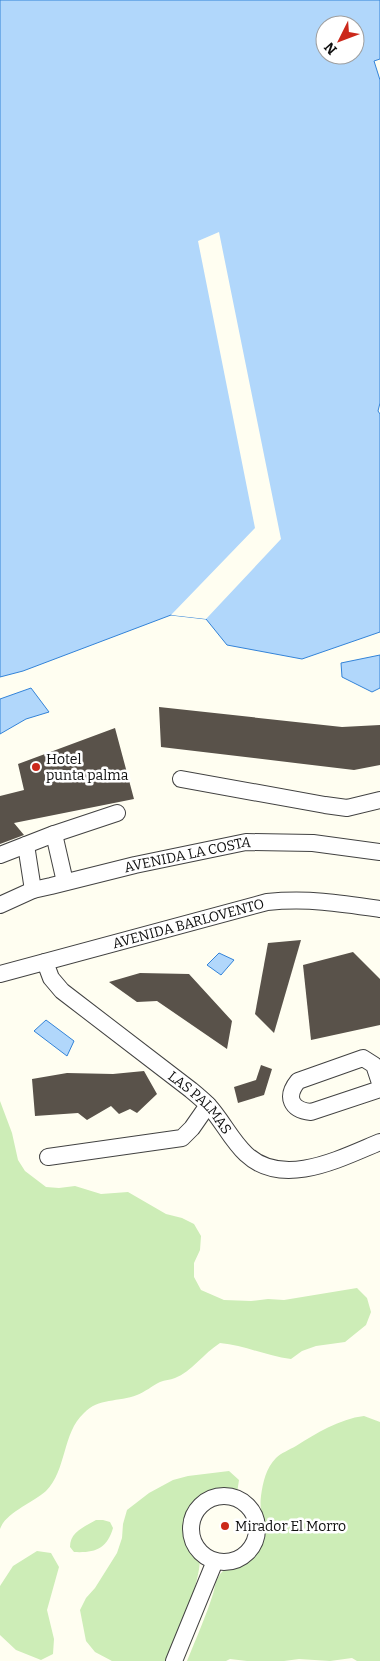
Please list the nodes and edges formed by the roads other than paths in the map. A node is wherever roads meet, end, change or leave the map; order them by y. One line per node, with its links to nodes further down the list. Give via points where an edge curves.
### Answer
1 (181, 779): 2 (street, via 347,808)
2 (380, 800)
3 (117, 812): 4 (street)
4 (54, 834): 5 (street); 8 (street)
5 (26, 845): 7 (street); 9 (street)
6 (380, 852): 8 (street, AVENIDA LA COSTA, via 314,843 246,842)
7 (0, 856)
8 (65, 882): 9 (street, AVENIDA LA COSTA)
9 (33, 890): 10 (street, AVENIDA LA COSTA)
10 (0, 905)
11 (380, 909): 12 (street, AVENIDA BARLOVENTO, via 316,900 267,902)
12 (45, 962): 13 (street, AVENIDA BARLOVENTO); 16 (street, LAS PALMAS, via 51,978 62,991)
13 (0, 974)
14 (380, 1082): 15 (street, via 374,1065 363,1058 298,1081 290,1097 294,1106 311,1112)
15 (380, 1089)
16 (208, 1105): 17 (street, LAS PALMAS, via 246,1154 262,1165 279,1170 298,1171); 18 (street, via 182,1138)
17 (380, 1142)
18 (48, 1157)
19 (215, 1561): 19 (street, via 198,1549 191,1525 206,1501 227,1496 246,1505 254,1515 256,1536 242,1557); 20 (street)
20 (174, 1661)

